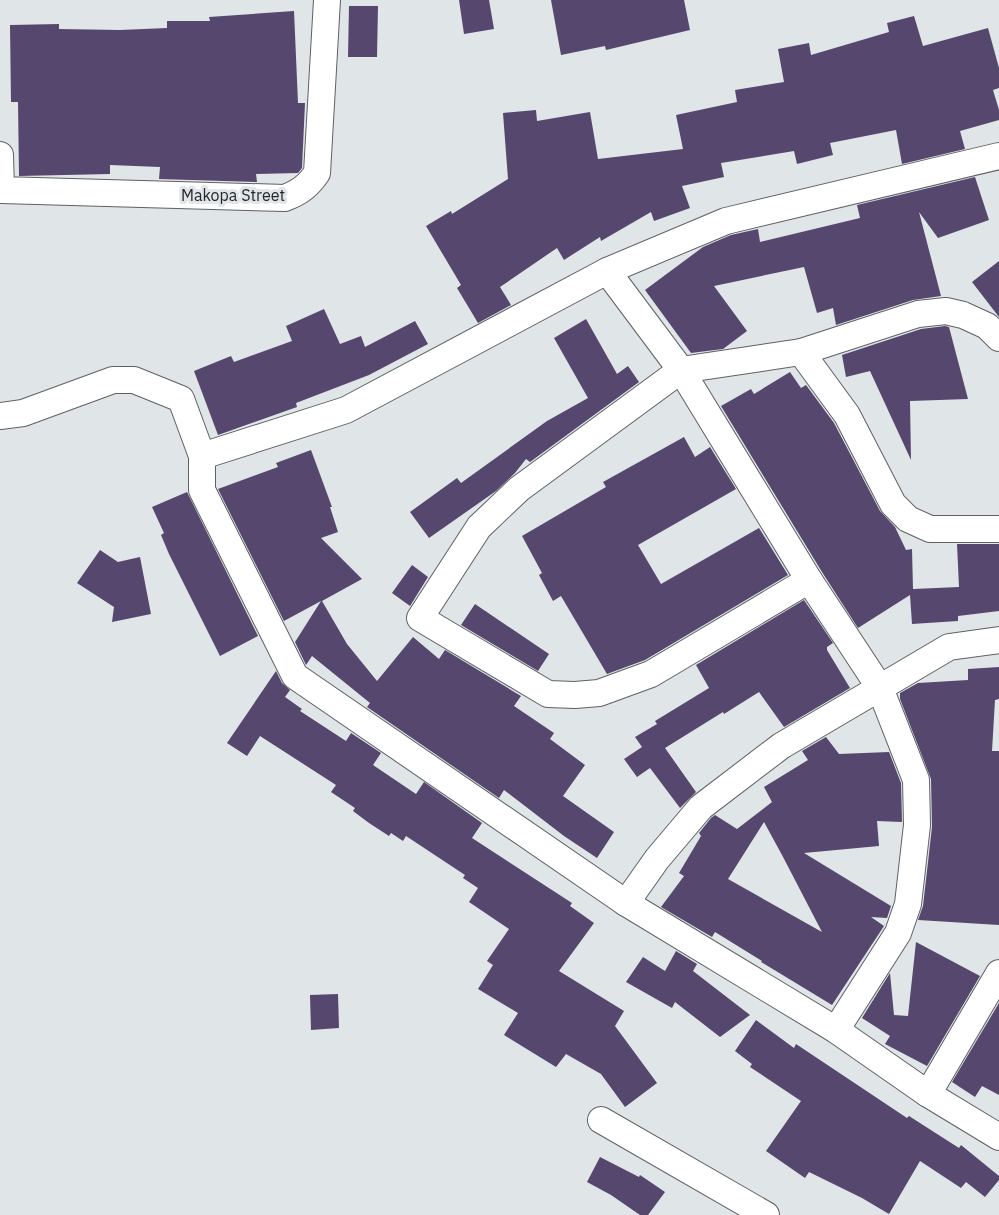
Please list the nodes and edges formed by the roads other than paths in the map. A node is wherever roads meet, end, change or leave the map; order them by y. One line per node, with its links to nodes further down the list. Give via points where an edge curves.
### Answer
1 (327, 0): 2 (street, Makopa Street, via 317,172 299,192 285,198 1,190)
2 (0, 155)
3 (999, 156): 4 (street, via 726,221)
4 (607, 271): 7 (street); 9 (street, via 346,411)
5 (999, 338): 6 (street, via 987,326 946,311 918,314)
6 (801, 352): 7 (street); 10 (street, via 847,415 893,504 908,519 930,529)
7 (681, 370): 11 (street); 11 (street, via 519,489 479,527 420,618 548,694 599,693 651,674)
8 (0, 416): 9 (street, via 23,412 113,380 134,380 181,399)
9 (202, 456): 14 (street, via 202,490 295,676)
10 (999, 530)
11 (809, 579): 13 (street)
12 (999, 640): 13 (street, via 949,647)
13 (880, 688): 14 (street, via 781,746 701,807); 16 (street, via 916,780 917,825 908,904 898,933)
14 (626, 903): 16 (street)
15 (999, 973): 17 (street)
16 (836, 1030): 17 (street)
17 (928, 1094): 19 (street)
18 (601, 1120): 20 (street)
19 (999, 1137)
20 (766, 1215)

